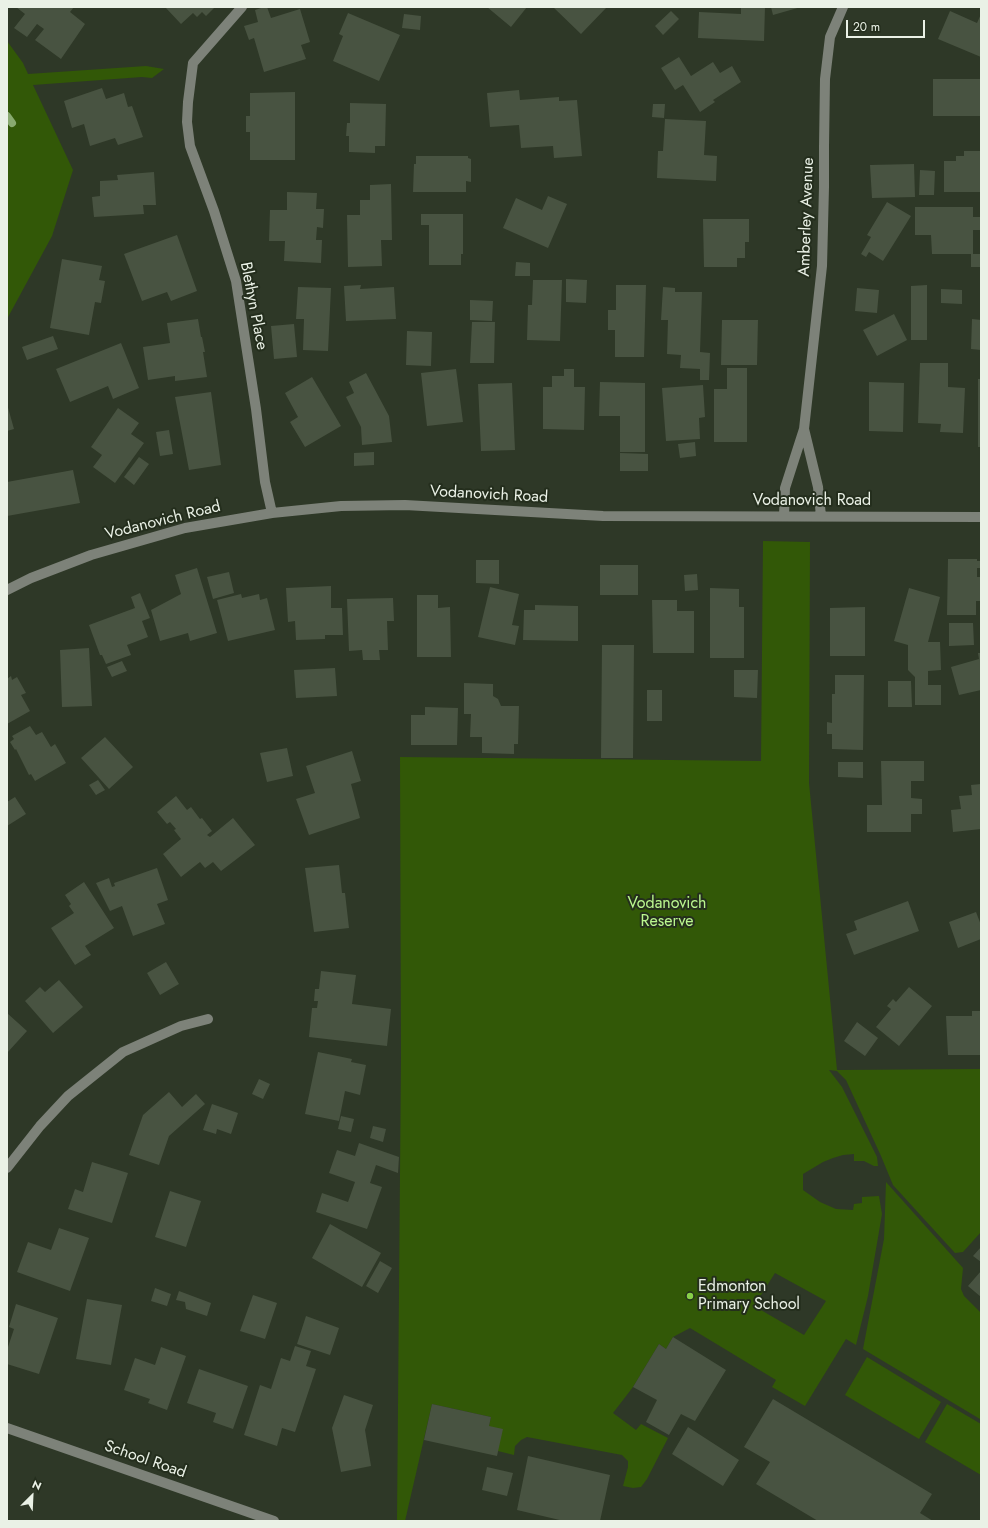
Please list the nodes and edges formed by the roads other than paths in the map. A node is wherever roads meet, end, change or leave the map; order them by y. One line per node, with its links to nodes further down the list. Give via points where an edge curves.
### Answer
1 (242, 7): 4 (street, Blethyn Place, via 193,63 187,122 190,146 236,281 265,482)
2 (843, 7): 3 (street, Amberley Avenue, via 830,37 825,80 822,266)
3 (804, 429): 5 (street, Amberley Avenue, via 785,488); 6 (street, Amberley Avenue)
4 (272, 513): 5 (street, Vodanovich Road, via 341,506 391,505 603,516); 8 (street, Vodanovich Road, via 192,526 147,538 91,555)
5 (784, 516): 6 (street, Vodanovich Road)
6 (822, 516): 7 (street, Vodanovich Road)
7 (981, 517)
8 (7, 590)
9 (208, 1019): 10 (street, via 181,1026 123,1052 68,1096)
10 (7, 1168)
11 (7, 1428): 12 (street, School Road)
12 (274, 1521)

